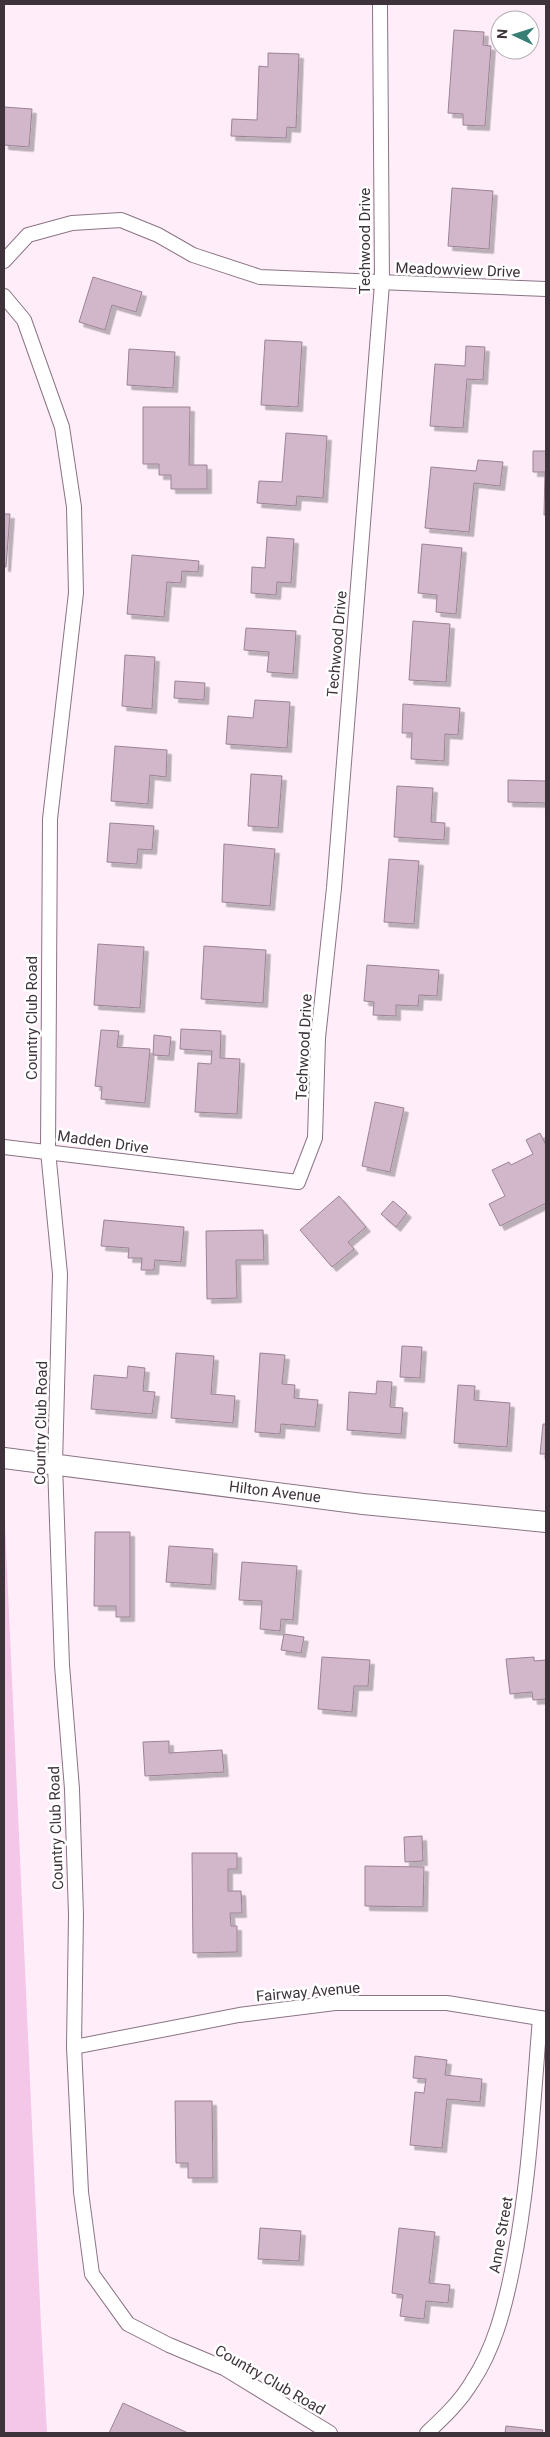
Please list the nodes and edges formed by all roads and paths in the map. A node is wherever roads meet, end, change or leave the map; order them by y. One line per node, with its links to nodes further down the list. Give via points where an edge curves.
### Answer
1 (380, 4): 3 (street, Techwood Drive)
2 (4, 261): 3 (street, Meadowview Drive, via 28,235 72,223 121,220 158,235 193,256 260,277)
3 (382, 284): 4 (street, Meadowview Drive); 8 (street, Techwood Drive, via 334,888 318,1038 315,1138 298,1182)
4 (546, 289)
5 (4, 296): 7 (street, Country Club Road, via 24,320 62,427 74,507 76,593 50,819)
6 (4, 1147): 7 (street, Madden Drive)
7 (48, 1151): 8 (street, Madden Drive); 10 (street, Country Club Road, via 60,1274)
8 (198, 1169)
9 (4, 1458): 10 (street, Hilton Avenue)
10 (55, 1464): 11 (street, Hilton Avenue, via 363,1504); 13 (street, Country Club Road, via 76,1915)
11 (546, 1522)
12 (543, 2018): 13 (street, Fairway Avenue, via 447,2004 335,2003 239,2015); 15 (street, Anne Street, via 523,2217 505,2304 493,2342 474,2380 455,2407)
13 (74, 2047): 14 (street, Country Club Road, via 81,2192 92,2274 128,2324 224,2368)
14 (330, 2433)
15 (427, 2433)

